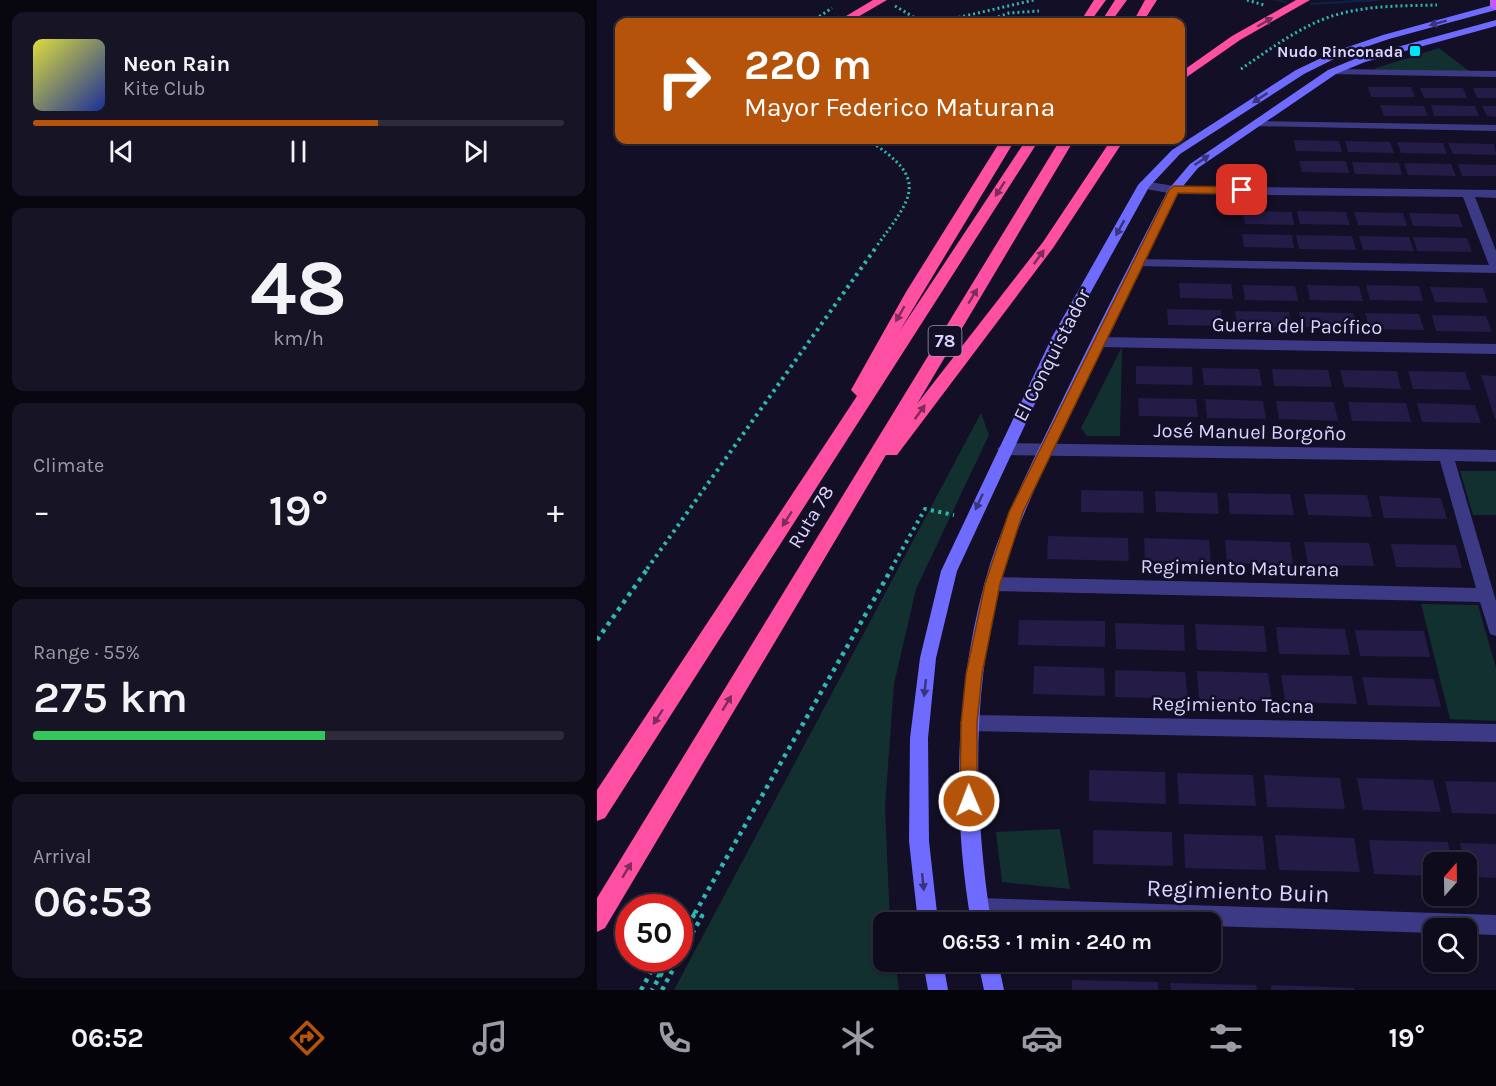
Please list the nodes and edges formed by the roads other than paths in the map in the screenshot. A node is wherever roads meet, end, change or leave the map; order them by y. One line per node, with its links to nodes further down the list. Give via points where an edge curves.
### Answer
1 (1100, 0): 8 (highway)
2 (1121, 0): 9 (highway)
3 (1151, 0): 10 (highway)
4 (1304, 0): 13 (highway, one-way to 4, via 1236,38)
5 (879, 1): 7 (highway)
6 (1495, 6): 21 (main road, El Conquistador, one-way to 21, via 1386,37 1300,72 1176,152)
7 (849, 18)
8 (1088, 18)
9 (1109, 18)
10 (1140, 18)
11 (1496, 23): 12 (main road, El Conquistador, via 1361,60)
12 (1332, 72): 14 (street); 15 (main road, El Conquistador)
13 (1185, 74)
14 (1496, 74)
15 (1256, 124): 16 (street); 22 (main road, El Conquistador, one-way to 15, via 1194,166)
16 (1496, 128)
17 (1005, 144): 31 (highway, one-way to 31, via 870,367)
18 (1029, 144): 31 (highway, Ruta 78 / 78, one-way to 31)
19 (1065, 144): 34 (highway, Ruta 78 / 78, one-way to 19)
20 (1114, 144): 34 (highway, one-way to 20, via 1048,245)
21 (1144, 185): 22 (street); 29 (main road, El Conquistador, one-way to 29, via 1059,337)
22 (1174, 190): 23 (street); 25 (main road, El Conquistador)
23 (1467, 193): 24 (street); 26 (street)
24 (1496, 194)
25 (1137, 262): 26 (street); 27 (main road, El Conquistador)
26 (1496, 268)
27 (1098, 342): 28 (street, Guerra del Pacífico); 30 (main road, El Conquistador)
28 (1496, 349)
29 (1004, 449): 30 (street, José Manuel Borgoño); 41 (main road, El Conquistador, one-way to 41, via 949,571 928,658 919,738 919,841)
30 (1046, 450): 32 (street, José Manuel Borgoño); 35 (main road, El Conquistador, via 1016,512)
31 (831, 452): 40 (highway, Ruta 78 / 78, one-way to 40)
32 (1446, 456): 33 (street, José Manuel Borgoño); 36 (street)
33 (1496, 456)
34 (823, 543): 43 (highway, Ruta 78 / 78, one-way to 34)
35 (992, 584): 36 (street, Regimiento Maturana); 38 (main road, El Conquistador, via 974,674)
36 (1486, 595): 37 (street)
37 (1496, 629)
38 (969, 723): 39 (street, Regimiento Tacna); 42 (main road, El Conquistador, via 968,791)
39 (1496, 733)
40 (597, 810)
41 (927, 912)
42 (980, 912)
43 (597, 920)
44 (1221, 920): 45 (street, Regimiento Buin)
45 (1496, 925)
46 (935, 972): 48 (main road)
47 (990, 972): 49 (main road)
48 (938, 990)
49 (994, 990)

